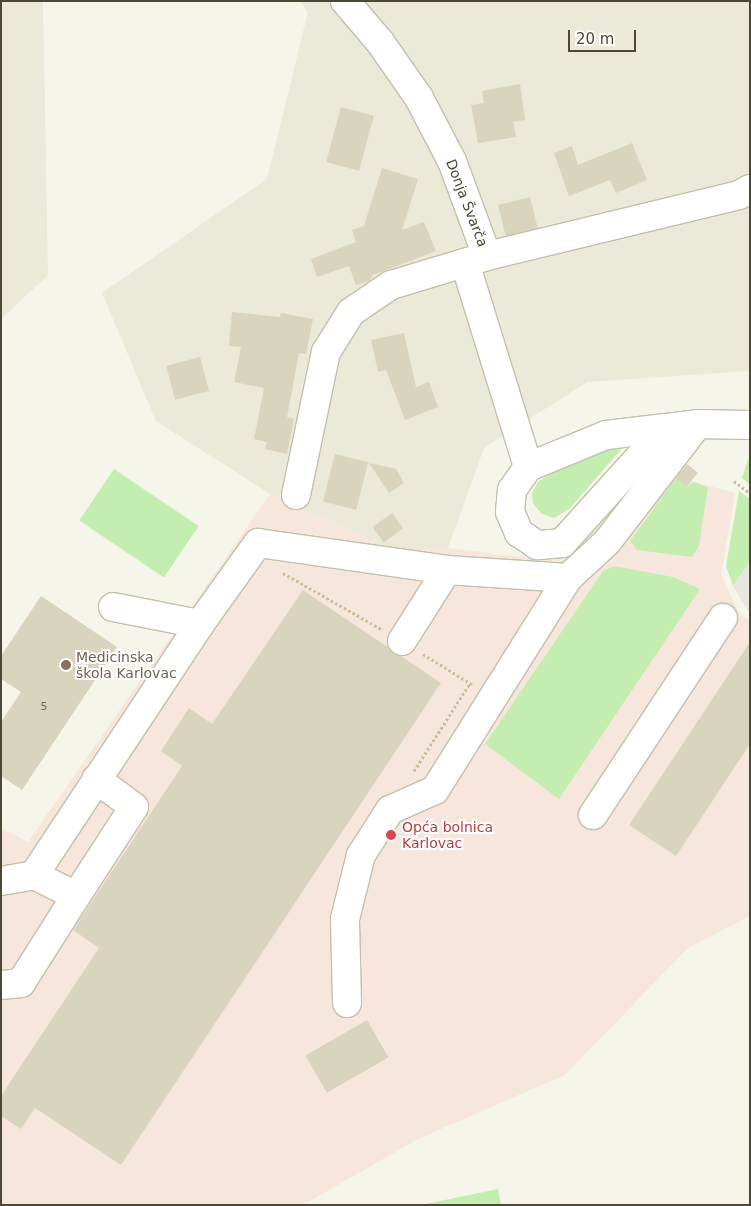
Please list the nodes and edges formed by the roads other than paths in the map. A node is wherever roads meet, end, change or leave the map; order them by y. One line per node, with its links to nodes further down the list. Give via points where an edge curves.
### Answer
1 (345, 1): 3 (street, Donja Švarča, via 380,42 419,98 452,161)
2 (750, 189): 3 (street, Donja Švarča)
3 (476, 260): 7 (street); 8 (street, via 391,286 352,312 326,352)
4 (698, 424): 5 (street); 6 (street); 10 (street, via 607,542)
5 (750, 425)
6 (666, 428): 7 (street, via 606,435); 7 (street, via 562,543 537,545 519,533 510,512 512,490)
7 (528, 467)
8 (296, 495)
9 (447, 570): 10 (street); 13 (street, via 258,543); 14 (street)
10 (568, 578): 21 (street, via 435,790 390,810 361,855 345,919)
11 (113, 606): 13 (street)
12 (723, 618): 16 (street)
13 (200, 624): 15 (street)
14 (402, 641)
15 (96, 779): 17 (street); 19 (street, via 134,807)
16 (593, 815)
17 (34, 875): 18 (street); 19 (street)
18 (1, 881)
19 (76, 896): 20 (street, via 21,983)
20 (1, 985)
21 (347, 1003)

